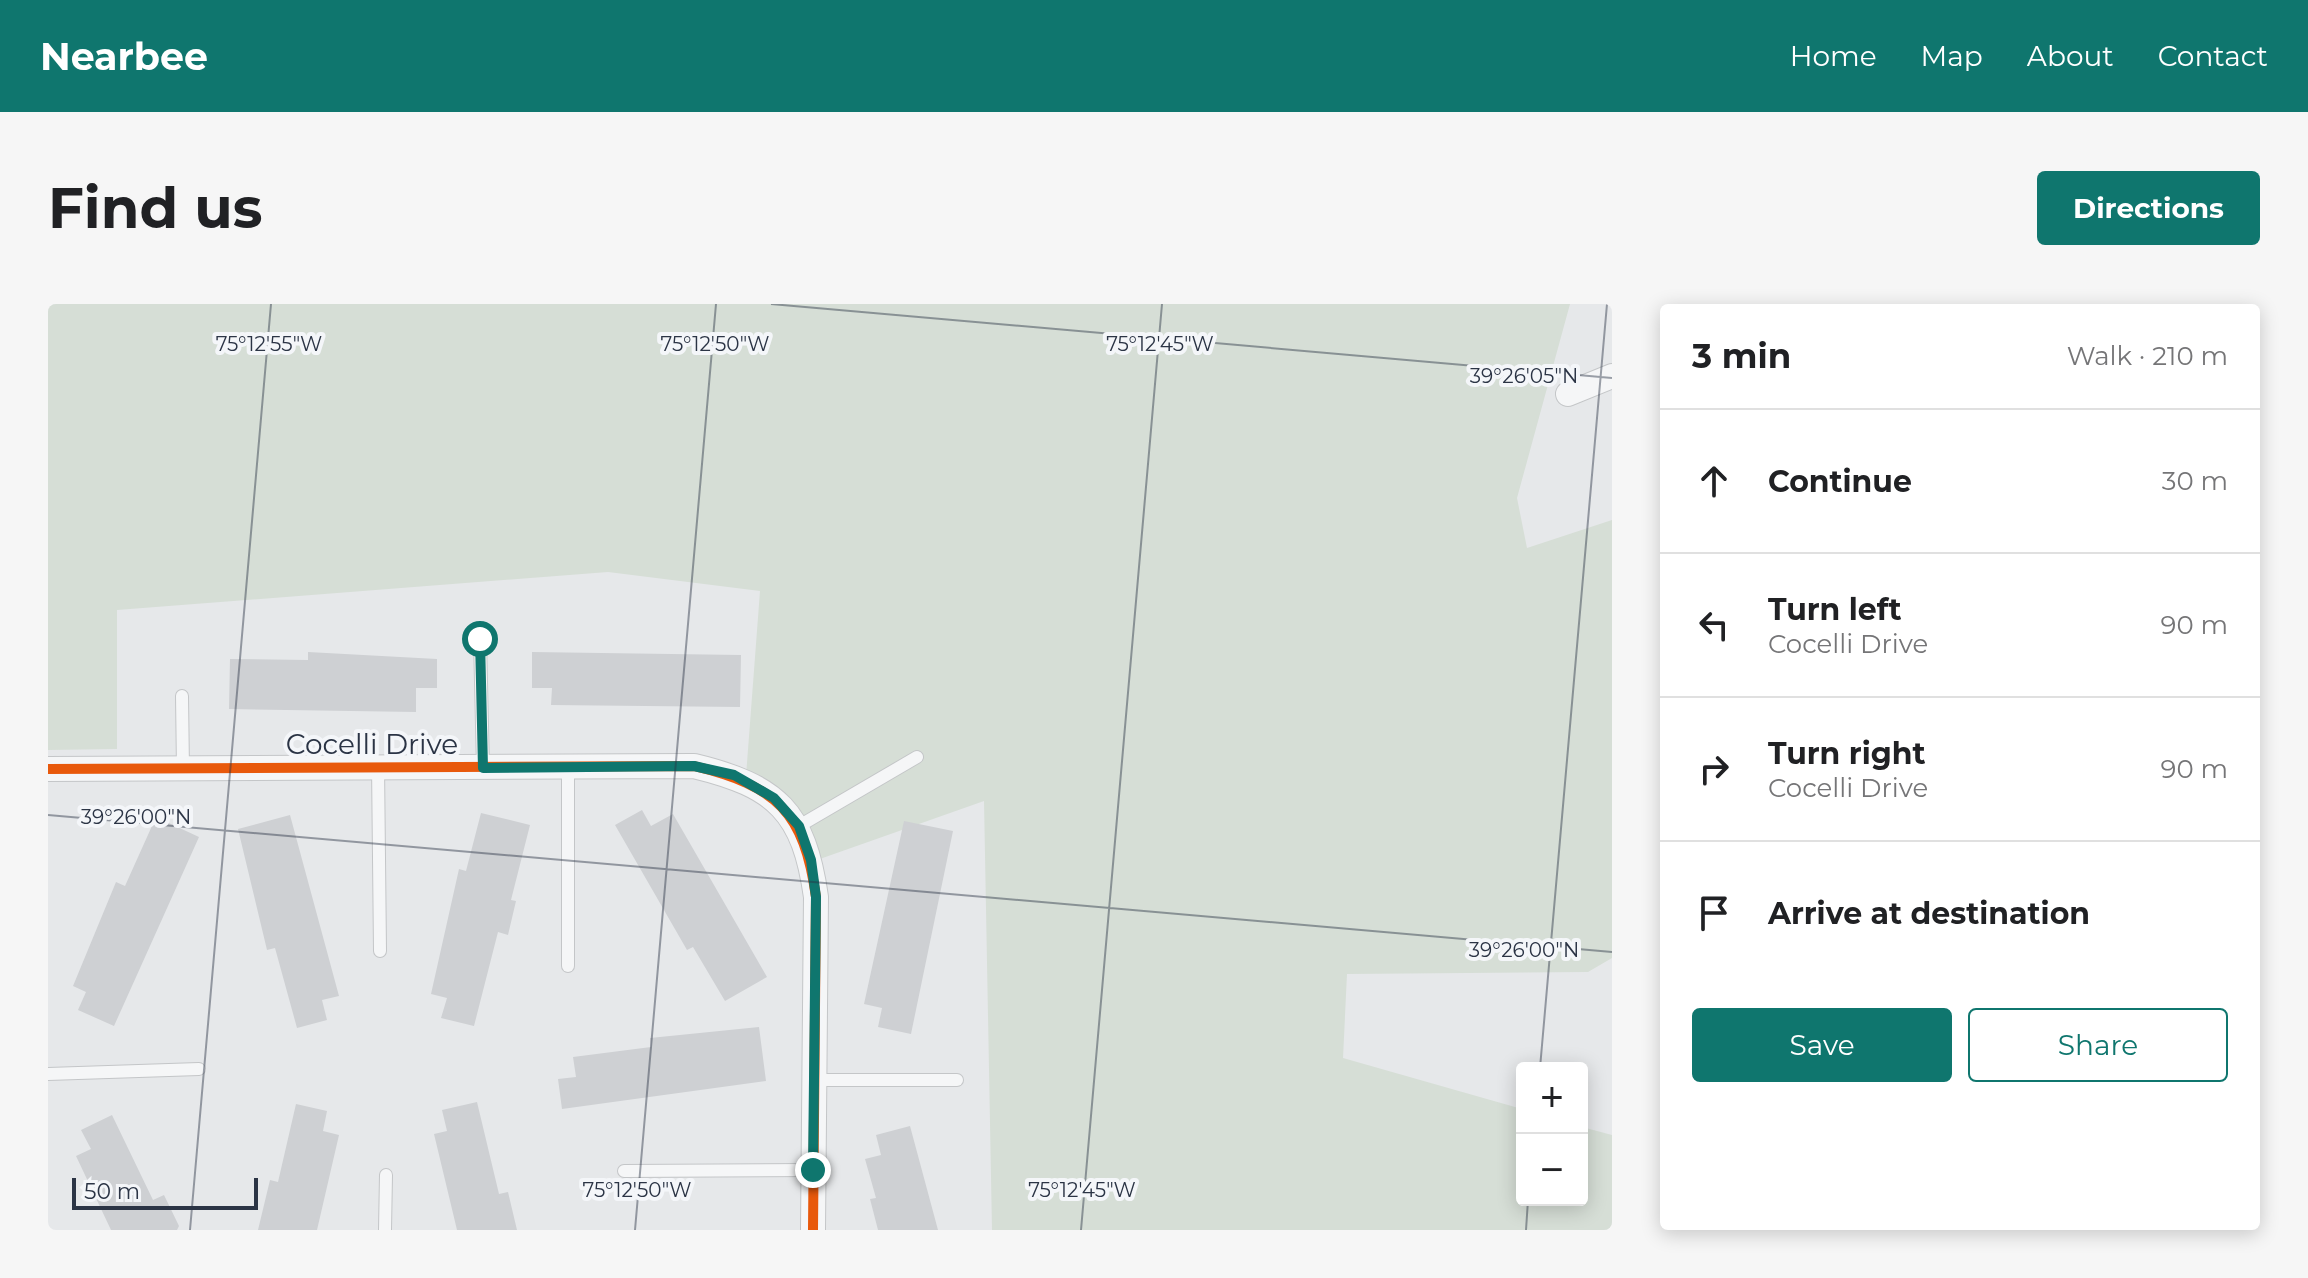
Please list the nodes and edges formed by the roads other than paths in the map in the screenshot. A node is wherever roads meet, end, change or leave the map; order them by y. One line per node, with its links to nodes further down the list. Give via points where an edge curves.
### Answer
1 (1612, 376): 2 (street)
2 (1568, 394)
3 (480, 639): 8 (lane)
4 (182, 696): 10 (lane)
5 (917, 757): 11 (lane)
6 (378, 765): 8 (street, Cocelli Drive); 10 (street, Cocelli Drive); 12 (lane)
7 (568, 767): 8 (street, Cocelli Drive); 11 (street, Cocelli Drive, via 694,766 734,775 774,798); 13 (lane)
8 (483, 768)
9 (48, 769): 10 (street, Cocelli Drive)
10 (183, 769)
11 (799, 826): 16 (street, Cocelli Drive, via 816,897)
12 (380, 951)
13 (568, 966)
14 (199, 1069): 15 (lane)
15 (48, 1074)
16 (813, 1080): 17 (lane); 18 (street, Cocelli Drive)
17 (957, 1080)
18 (813, 1170): 19 (lane); 22 (street, Cocelli Drive)
19 (624, 1171)
20 (386, 1175): 21 (lane)
21 (385, 1230)
22 (813, 1230)

